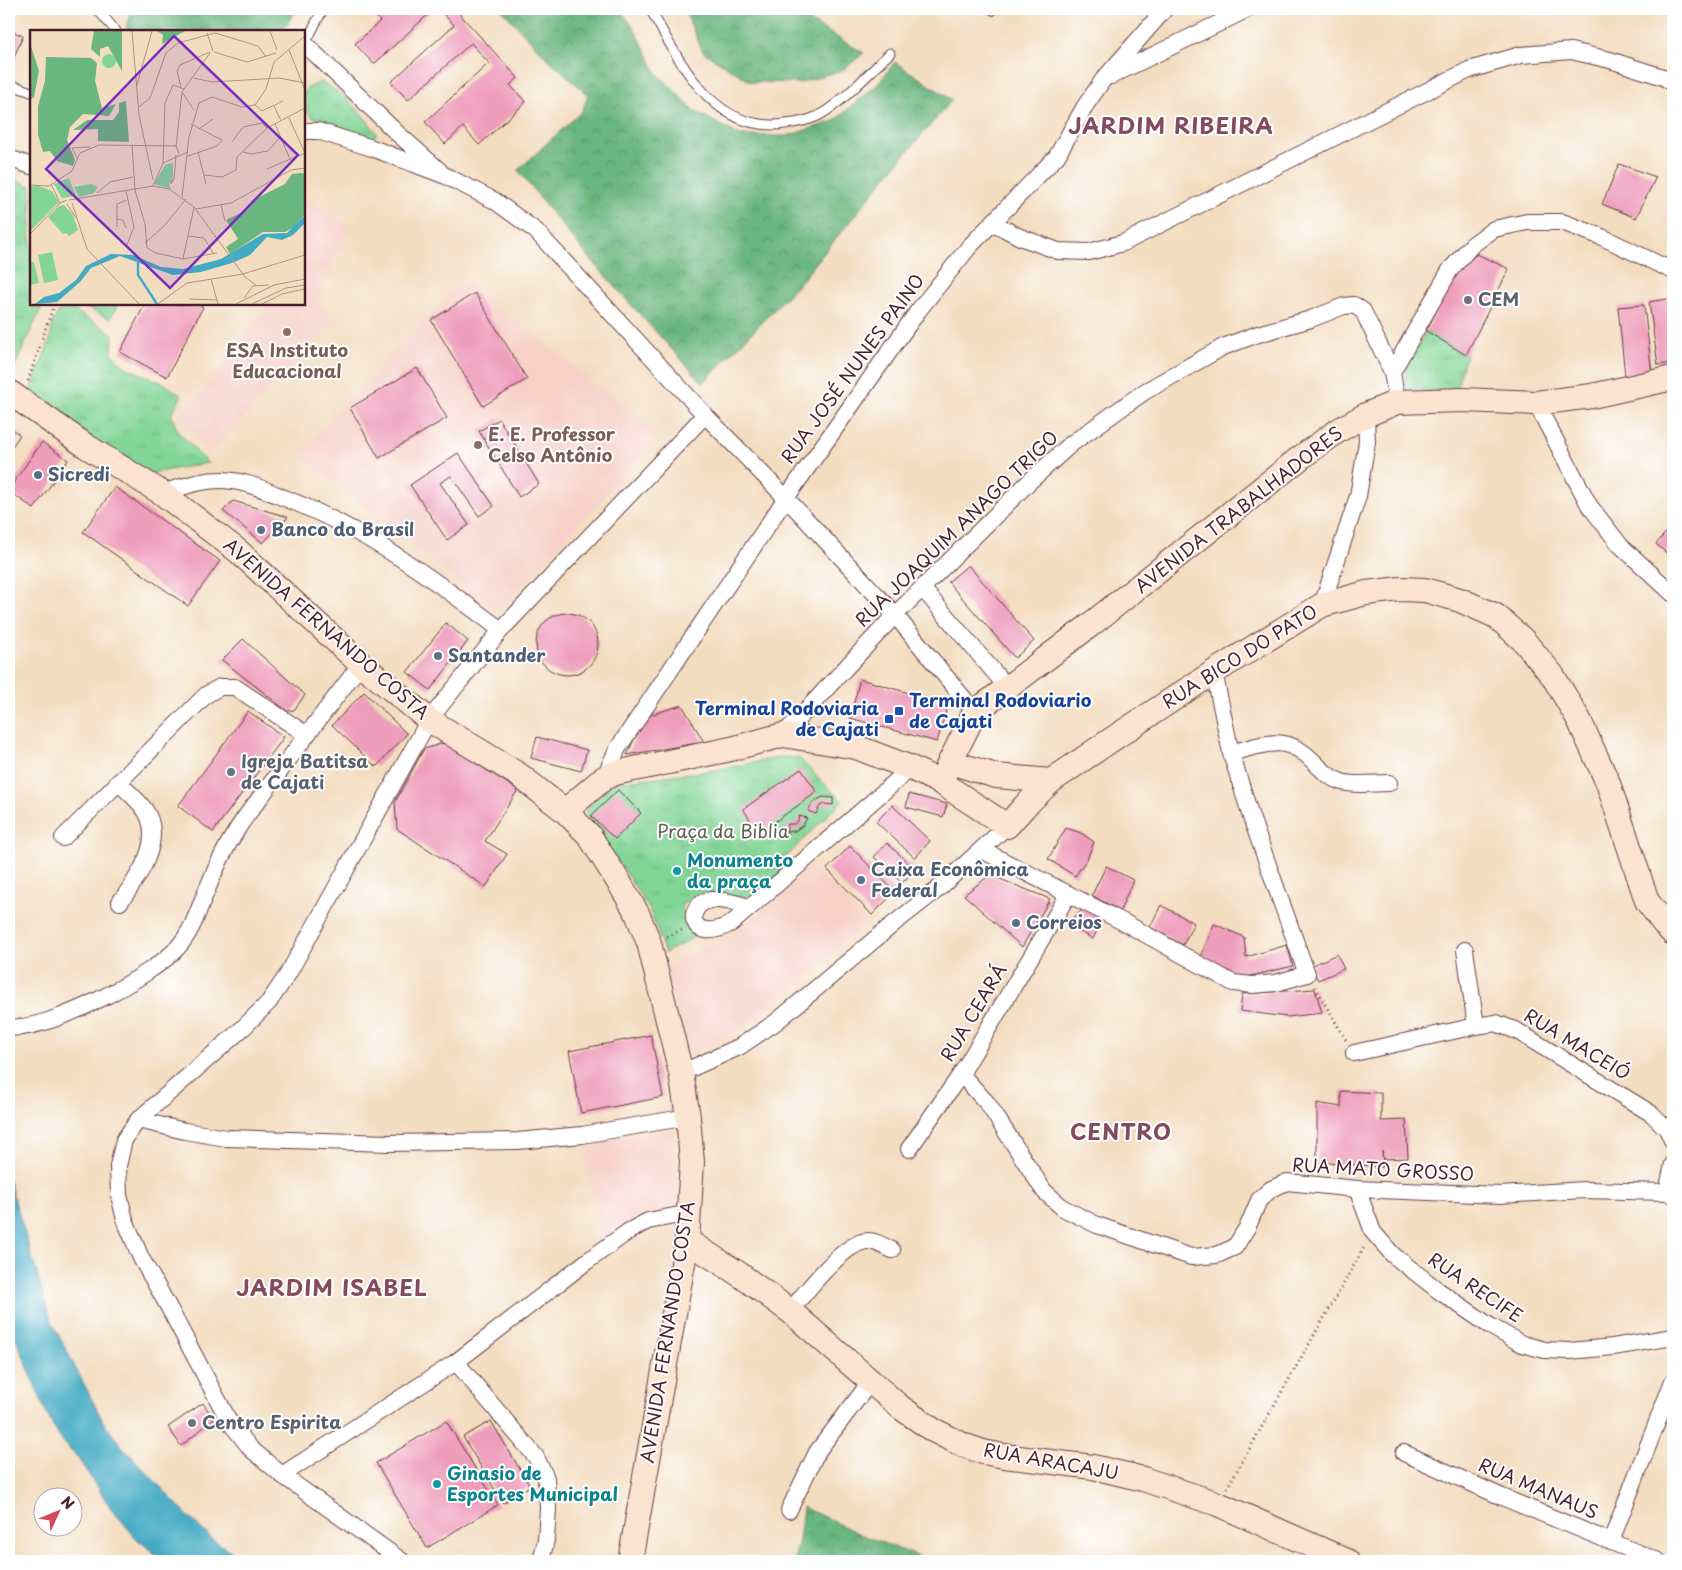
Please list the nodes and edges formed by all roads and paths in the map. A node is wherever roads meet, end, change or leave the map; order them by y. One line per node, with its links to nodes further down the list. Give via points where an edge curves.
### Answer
1 (97, 9): 6 (lane)
2 (323, 9): 7 (lane)
3 (650, 9): 9 (lane, via 694,82 730,115 751,124 798,123 818,115 856,86)
4 (1165, 9): 10 (street, RUA JOSÉ NUNES PAINO)
5 (1248, 9): 10 (street)
6 (115, 30)
7 (305, 44)
8 (305, 47): 17 (street)
9 (890, 53)
10 (1103, 80): 18 (street, RUA JOSÉ NUNES PAINO, via 1057,156)
11 (1673, 83): 18 (street, via 1610,60 1571,51 1521,55 1469,70 1123,243 1089,252 1058,252)
12 (9, 84): 13 (lane)
13 (30, 92)
14 (305, 132): 17 (street, via 318,131)
15 (9, 158): 16 (street)
16 (30, 166)
17 (446, 176): 26 (street, via 494,201 536,231)
18 (993, 224): 29 (street, RUA JOSÉ NUNES PAINO, via 942,279)
19 (1673, 271): 21 (street, via 1562,222 1527,222 1494,229 1472,245 1450,270)
20 (54, 305): 23 (path)
21 (1392, 372): 24 (street, RUA JOAQUIM ANAGO TRIGO); 30 (street, RUA JOAQUIM ANAGO TRIGO, via 1363,311 1354,305 1222,347 1144,392 1071,444)
22 (1673, 378): 25 (street, AVENIDA TRABALHADORES, via 1592,396)
23 (15, 396): 28 (street, AVENIDA FERNANDO COSTA, via 86,446)
24 (1397, 402): 25 (street, AVENIDA TRABALHADORES); 27 (street, AVENIDA TRABALHADORES)
25 (1536, 403): 31 (street, via 1589,505 1620,545)
26 (705, 415): 29 (street); 34 (street)
27 (1366, 415): 32 (street, via 1367,442 1358,496); 37 (street, AVENIDA TRABALHADORES, via 1300,458 1090,626)
28 (162, 493): 34 (street, via 196,482 232,480 318,511 420,569); 35 (street, AVENIDA FERNANDO COSTA, via 238,551)
29 (786, 498): 33 (street); 45 (street, RUA JOSÉ NUNES PAINO, via 618,748)
30 (922, 588): 33 (street, RUA JOAQUIM ANAGO TRIGO); 37 (street)
31 (1673, 594)
32 (1322, 605): 36 (street, RUA BICO DO PATO); 57 (street, RUA BICO DO PATO, via 1400,588 1425,590 1460,600 1496,616 1524,641 1553,676 1579,720 1608,783 1647,901)
33 (895, 616): 38 (street); 41 (street, RUA JOAQUIM ANAGO TRIGO)
34 (501, 630): 39 (street)
35 (361, 664): 39 (street, AVENIDA FERNANDO COSTA); 40 (street)
36 (1214, 672): 42 (street); 47 (street, RUA BICO DO PATO)
37 (1007, 687): 38 (street, AVENIDA TRABALHADORES)
38 (975, 712): 44 (street, AVENIDA TRABALHADORES)
39 (428, 720): 49 (street, AVENIDA FERNANDO COSTA, via 519,775); 67 (street, via 288,974 269,1002)
40 (307, 735): 46 (street, via 235,687 220,687 206,695); 62 (street, via 239,826 218,862 191,929 179,946 133,982 92,1003 35,1025)
41 (783, 735): 43 (street, via 856,747); 45 (street, via 626,770)
42 (1231, 753): 48 (street, via 1287,743 1304,751 1332,778 1344,783); 60 (street)
43 (911, 768): 44 (street); 55 (street)
44 (945, 772): 47 (street); 50 (street)
45 (604, 778): 49 (street)
46 (118, 782): 51 (street); 54 (street, via 145,811 153,827 144,861)
47 (1051, 782): 50 (street, RUA BICO DO PATO)
48 (1389, 782)
49 (565, 810): 58 (street, AVENIDA FERNANDO COSTA, via 589,835 620,884)
50 (1007, 826): 52 (street)
51 (63, 838)
52 (982, 850): 53 (street); 64 (street, via 776,1022 739,1046)
53 (1068, 895): 60 (street, via 1233,983 1276,983); 65 (street, RUA CEARÁ)
54 (120, 902)
55 (749, 907): 56 (street, via 722,928 702,930); 56 (street, via 709,900 696,909)
56 (697, 925): 58 (path)
57 (1673, 933)
58 (649, 943): 64 (street, AVENIDA FERNANDO COSTA)
59 (1465, 950): 61 (street)
60 (1307, 974): 63 (path)
61 (1476, 1026): 63 (street, RUA MACEIÓ); 68 (street, RUA MACEIÓ, via 1496,1024 1517,1030 1652,1114 1668,1129)
62 (9, 1027)
63 (1354, 1053)
64 (681, 1073): 66 (street, AVENIDA FERNANDO COSTA)
65 (961, 1074): 69 (street, RUA CEARÁ); 71 (street, RUA MATO GROSSO, via 988,1104 1044,1191 1062,1208 1097,1225 1191,1257 1217,1255 1234,1247 1259,1200 1271,1189 1287,1182)
66 (688, 1116): 67 (street, via 582,1135 518,1141 389,1143 226,1138); 73 (street, AVENIDA FERNANDO COSTA, via 692,1162)
67 (138, 1120): 83 (street, via 124,1140 118,1166 124,1220 141,1258 229,1421 251,1449)
68 (1673, 1142)
69 (909, 1149)
70 (1673, 1164): 72 (street)
71 (1357, 1189): 72 (street, RUA MATO GROSSO, via 1500,1196 1584,1190); 74 (street, RUA RECIFE)
72 (1670, 1193)
73 (690, 1213): 75 (street, AVENIDA FERNANDO COSTA); 79 (street, via 648,1221 629,1231)
74 (1373, 1232): 78 (street, RUA RECIFE, via 1393,1255 1439,1291 1522,1344 1545,1350 1569,1350); 84 (path)
75 (687, 1241): 77 (street, RUA ARACAJU); 89 (street, AVENIDA FERNANDO COSTA)
76 (892, 1250): 77 (street, via 869,1240 858,1243 830,1265)
77 (790, 1311): 80 (street, RUA ARACAJU)
78 (1673, 1337)
79 (456, 1362): 83 (street); 88 (street, via 536,1457 546,1478 548,1508)
80 (871, 1381): 84 (street, RUA ARACAJU, via 916,1419 963,1445 1004,1456 1102,1469); 85 (street, via 816,1452)
81 (1673, 1381): 86 (street)
82 (1404, 1453): 86 (street, RUA MANAUS)
83 (282, 1475): 87 (street)
84 (1218, 1504): 90 (street, RUA ARACAJU)
85 (789, 1510)
86 (1611, 1541): 91 (street, RUA MANAUS)
87 (402, 1561)
88 (541, 1561)
89 (630, 1561)
90 (1347, 1561)
91 (1658, 1561)

